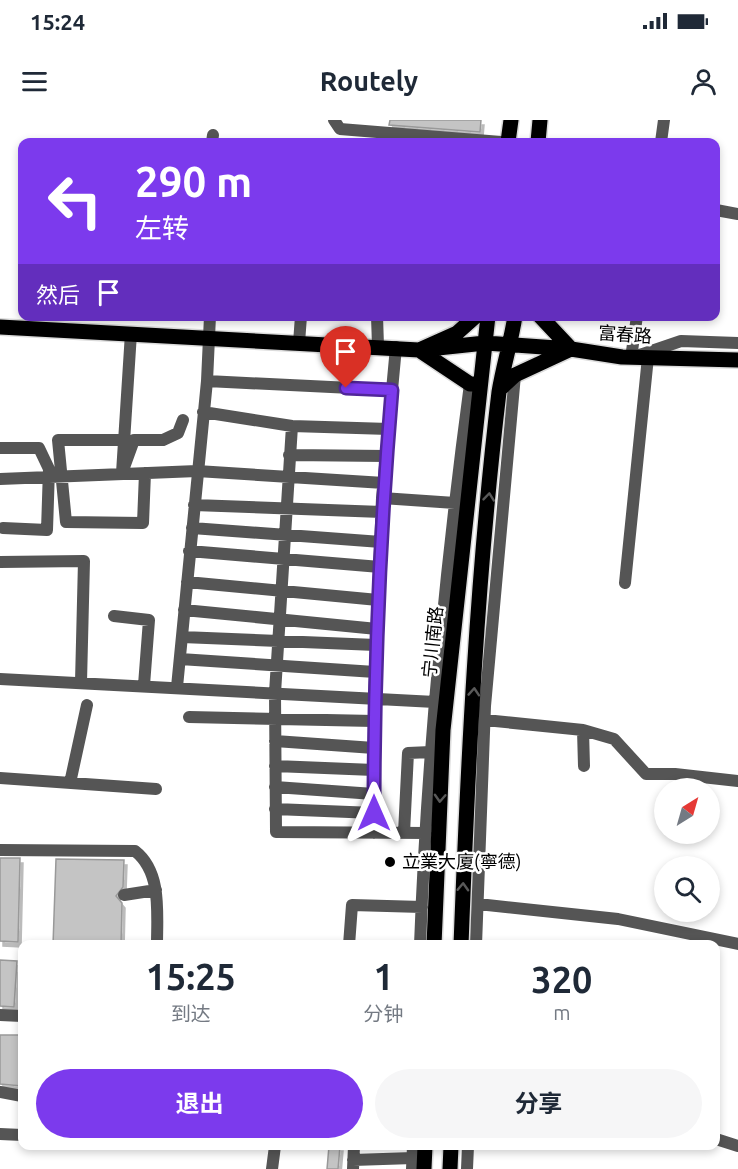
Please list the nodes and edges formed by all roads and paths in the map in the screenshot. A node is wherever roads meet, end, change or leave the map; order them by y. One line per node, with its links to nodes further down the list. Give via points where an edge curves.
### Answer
1 (334, 120): 5 (street, via 340,129)
2 (511, 120): 6 (main road)
3 (540, 120): 7 (main road)
4 (664, 120): 8 (street)
5 (447, 138)
6 (509, 138)
7 (538, 138)
8 (662, 138)
9 (720, 211): 10 (street)
10 (738, 214)
11 (210, 321): 21 (street)
12 (301, 321): 22 (street)
13 (377, 321): 26 (street)
14 (471, 321): 29 (main road, via 457,333)
15 (487, 321): 23 (main road, 宁川南路)
16 (514, 321): 25 (main road)
17 (545, 321): 28 (main road)
18 (636, 321): 30 (street)
19 (0, 327): 20 (main road)
20 (131, 333): 21 (main road); 42 (street)
21 (209, 338): 22 (main road); 34 (street)
22 (299, 343): 26 (main road)
23 (485, 343): 25 (main road, 富春路); 29 (main road, 富春路); 35 (main road, 宁川南路)
24 (738, 343): 30 (street, via 681,341)
25 (510, 344): 28 (main road, 富春路); 36 (main road)
26 (378, 346): 27 (main road)
27 (396, 347): 29 (main road); 37 (street)
28 (571, 349): 30 (main road, 富春路); 33 (main road)
29 (419, 350): 35 (main road)
30 (631, 357): 31 (main road, 富春路)
31 (648, 357): 32 (main road, 富春路); 68 (street)
32 (738, 360)
33 (515, 375): 36 (main road); 91 (street)
34 (207, 381): 37 (street); 38 (street)
35 (474, 384): 55 (street); 119 (main road, 宁川南路, one-way to 119, via 443,730)
36 (500, 389): 120 (main road, one-way to 36, via 469,752)
37 (392, 390): 41 (street)
38 (203, 412): 40 (street); 46 (street)
39 (183, 420): 47 (street, via 178,433 163,440 134,440)
40 (292, 426): 41 (street); 44 (street)
41 (389, 429): 45 (street)
42 (124, 440): 47 (street); 50 (street, via 58,440)
43 (0, 448): 49 (street, via 39,448 49,469)
44 (289, 455): 45 (street); 51 (street)
45 (386, 456): 53 (street)
46 (197, 471): 48 (street); 51 (street); 56 (street)
47 (122, 473): 48 (street); 50 (street)
48 (145, 473): 50 (street, via 143,523 66,522)
49 (48, 477): 50 (street); 52 (street); 59 (street, via 47,530)
50 (61, 477)
51 (287, 477): 53 (street); 57 (street)
52 (0, 479)
53 (384, 483): 54 (street)
54 (382, 498): 55 (street); 58 (street)
55 (455, 502): 87 (street)
56 (194, 505): 57 (street); 60 (street)
57 (285, 507): 58 (street); 61 (street)
58 (382, 512): 62 (street)
59 (3, 528)
60 (192, 528): 61 (street); 63 (street)
61 (284, 535): 62 (street); 64 (street)
62 (381, 542): 66 (street)
63 (189, 552): 64 (street); 67 (street)
64 (282, 559): 66 (street); 69 (street)
65 (0, 562): 82 (street, via 84,561)
66 (380, 567): 70 (street)
67 (187, 582): 69 (street); 71 (street)
68 (625, 583)
69 (281, 590): 70 (street); 73 (street)
70 (378, 600): 74 (street)
71 (184, 610): 73 (street); 75 (street)
72 (114, 616): 83 (street, via 149,620)
73 (279, 619): 74 (street); 76 (street)
74 (377, 629): 77 (street)
75 (182, 637): 76 (street); 78 (street)
76 (278, 642): 77 (street); 79 (street)
77 (376, 645): 80 (street)
78 (180, 659): 79 (street); 84 (street)
79 (276, 665): 80 (street); 85 (street)
80 (375, 672): 86 (street)
81 (0, 679): 82 (street)
82 (81, 682): 83 (street)
83 (144, 685): 84 (street)
84 (177, 687): 85 (street)
85 (275, 693): 86 (street); 90 (street)
86 (374, 699): 87 (street); 92 (street)
87 (435, 702): 96 (street)
88 (87, 705): 102 (street)
89 (189, 717): 90 (street)
90 (275, 718): 92 (street); 94 (street)
91 (485, 720): 93 (street); 114 (street)
92 (374, 721): 95 (street)
93 (583, 730): 98 (street); 101 (street, via 614,739 646,774)
94 (275, 741): 95 (street); 97 (street)
95 (374, 748): 99 (street)
96 (431, 752): 109 (street, via 408,753); 110 (street)
97 (275, 766): 99 (street); 103 (street)
98 (584, 766)
99 (374, 770): 105 (street)
100 (0, 778): 102 (street)
101 (738, 781)
102 (70, 783): 104 (street)
103 (275, 787): 105 (street); 106 (street)
104 (156, 789)
105 (374, 794): 107 (street)
106 (275, 809): 107 (street); 108 (street, via 276,832)
107 (374, 813): 108 (street)
108 (374, 833): 109 (street)
109 (404, 833): 110 (street)
110 (426, 833): 115 (street)
111 (0, 850): 112 (street, via 135,851 147,860)
112 (156, 890): 113 (street); 116 (street)
113 (124, 895)
114 (478, 904): 121 (street); 122 (street, via 618,920)
115 (422, 907): 117 (street, via 352,905); 118 (street)
116 (157, 940)
117 (349, 940)
118 (420, 940)
119 (434, 940)
120 (461, 940)
121 (476, 940)
122 (718, 940)
123 (720, 940): 124 (street)
124 (738, 944)
125 (0, 1015): 126 (street)
126 (18, 1016)
127 (0, 1092): 128 (street)
128 (18, 1095)
129 (0, 1134): 130 (street)
130 (18, 1135)
131 (720, 1141): 132 (street)
132 (738, 1146)
133 (274, 1150): 138 (street)
134 (452, 1150): 139 (main road)
135 (468, 1150): 140 (street)
136 (416, 1160): 137 (street)
137 (353, 1164)
138 (272, 1169)
139 (450, 1169)
140 (467, 1169)

